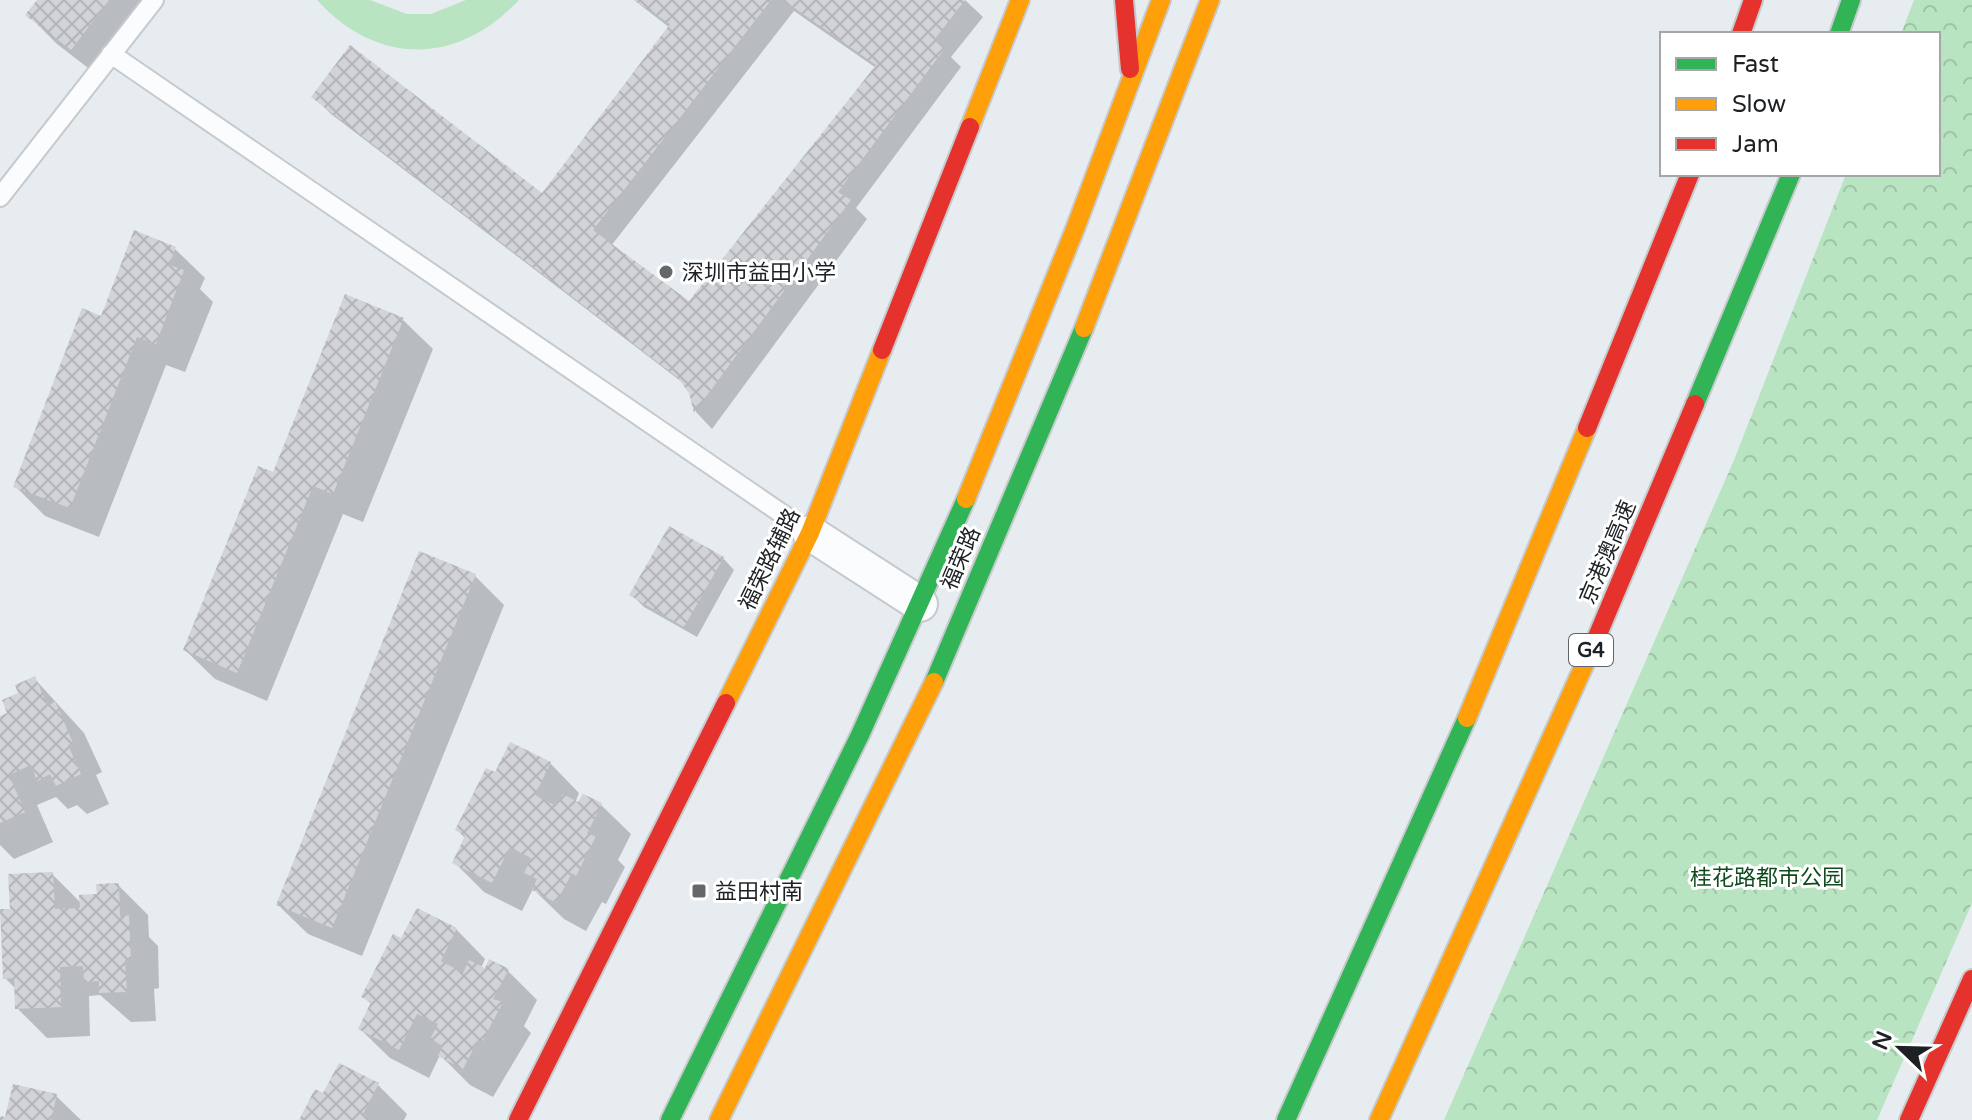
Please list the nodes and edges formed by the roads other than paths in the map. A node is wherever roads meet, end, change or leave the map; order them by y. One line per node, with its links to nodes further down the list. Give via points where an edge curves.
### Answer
1 (154, 0): 10 (lane)
2 (1020, 0): 15 (main road, 福荣路辅路)
3 (1124, 0): 11 (main road)
4 (1161, 0): 11 (main road, 福荣路)
5 (1210, 0): 20 (main road, 福荣路, via 1101,289 924,704)
6 (1753, 0): 8 (main road)
7 (1851, 0): 9 (main road)
8 (1742, 32)
9 (1840, 32)
10 (111, 54): 14 (lane); 15 (lane)
11 (1131, 82): 16 (main road, 福荣路, via 1063,263)
12 (1689, 176): 21 (main road, via 1480,690)
13 (1790, 176): 22 (main road, 京港澳高速 / G4, via 1617,591)
14 (0, 197)
15 (810, 533): 16 (street); 18 (main road, 福荣路辅路)
16 (920, 604): 19 (main road, 福荣路)
17 (1972, 979): 23 (main road)
18 (518, 1120)
19 (670, 1120)
20 (719, 1120)
21 (1286, 1120)
22 (1379, 1120)
23 (1909, 1120)

